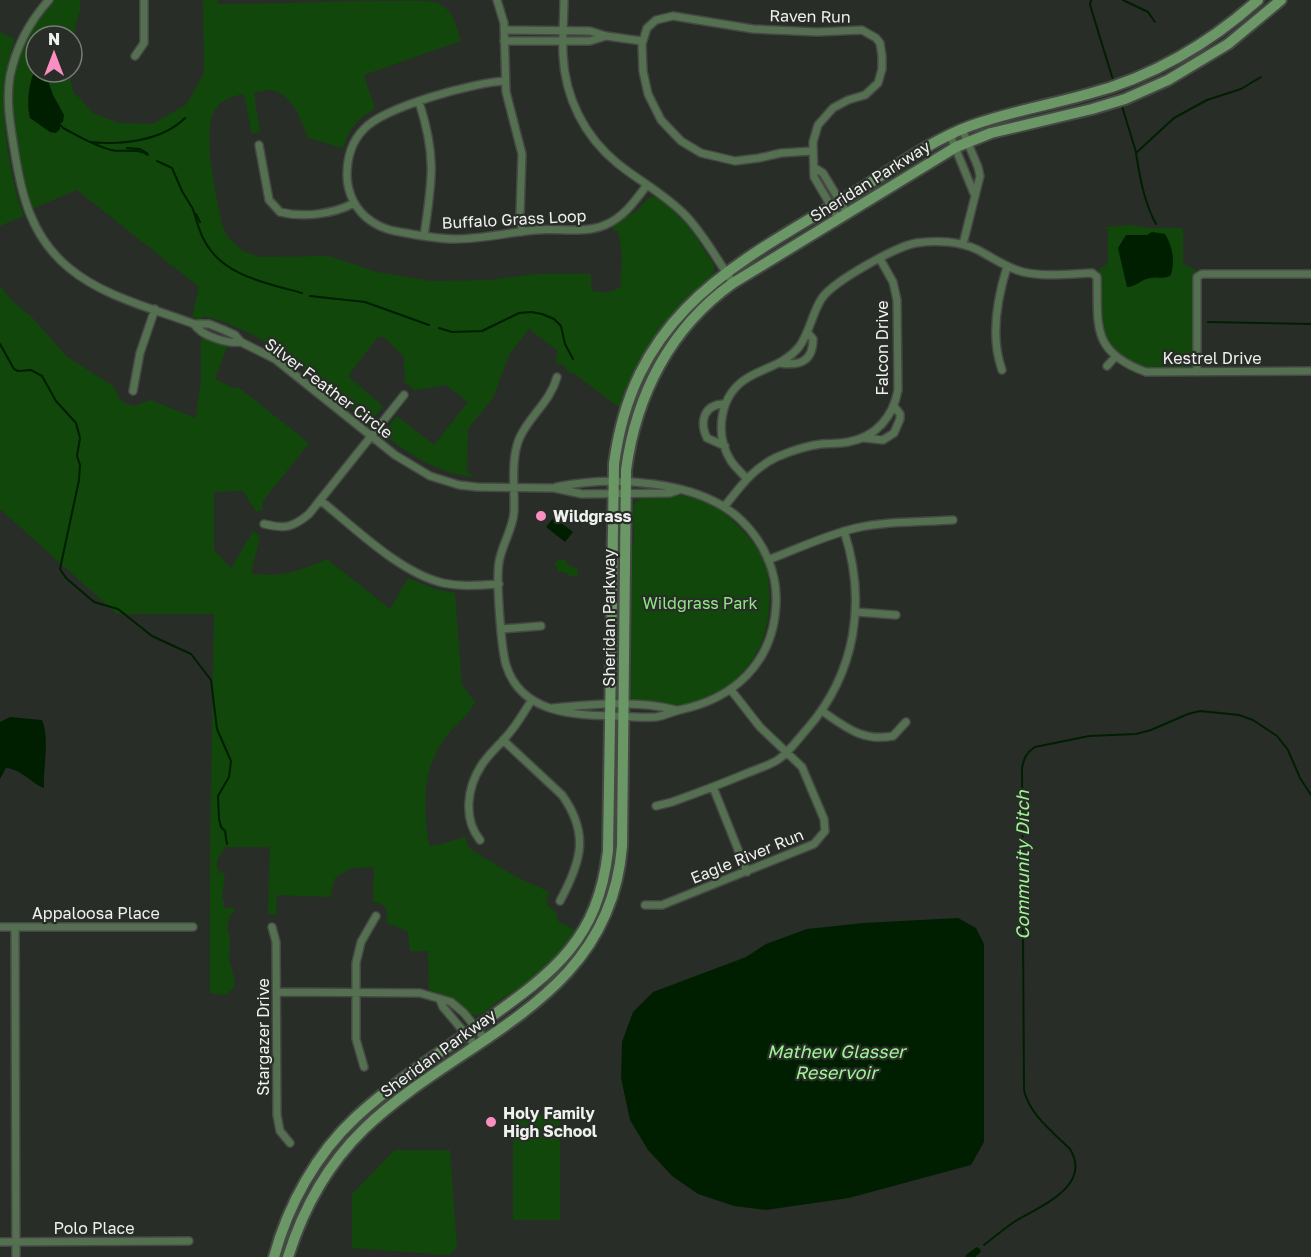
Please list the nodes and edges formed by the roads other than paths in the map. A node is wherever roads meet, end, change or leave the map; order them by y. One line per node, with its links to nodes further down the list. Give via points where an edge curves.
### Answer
1 (50, 0): 33 (street, Silver Feather Circle, via 25,33 9,83 9,119 23,198 41,236 68,267 99,288)
2 (144, 0): 11 (street, via 144,43)
3 (497, 0): 7 (street)
4 (564, 0): 8 (street)
5 (1258, 0): 14 (main road, Sheridan Parkway, via 1208,39 1146,73 1090,94)
6 (1281, 0): 16 (main road, Sheridan Parkway, via 1228,44 1155,86 1092,109)
7 (504, 30): 8 (street); 9 (street)
8 (563, 36): 9 (street); 10 (street, via 590,41 606,36); 20 (street, via 564,72 572,102 586,129 617,163)
9 (504, 41): 12 (street)
10 (642, 41): 19 (street, via 643,71 652,105 671,132 689,147 735,161); 19 (street, Raven Run, via 650,24 673,16 753,29 862,30 873,35 881,49 878,83 865,95 841,103 826,114 815,133)
11 (135, 56)
12 (505, 81): 13 (street, via 466,87); 25 (street, via 522,154)
13 (419, 102): 22 (street, via 380,116 359,135 348,166 348,185); 26 (street, via 430,140 433,170)
14 (962, 129): 15 (main road, Sheridan Parkway); 16 (street)
15 (950, 135): 18 (street); 23 (main road, Sheridan Parkway)
16 (967, 142): 18 (main road, Sheridan Parkway); 21 (street, via 980,176)
17 (259, 145): 22 (street, via 269,208 286,213 322,213)
18 (956, 147): 21 (street); 24 (main road, Sheridan Parkway)
19 (812, 151): 23 (street, Raven Run, via 814,177)
20 (647, 185): 25 (street, Buffalo Grass Loop, via 625,213 605,225 583,231); 30 (street, via 685,215)
21 (975, 196): 27 (street)
22 (354, 203): 26 (street, Buffalo Grass Loop, via 382,227)
23 (835, 204): 24 (street, Raven Run); 30 (main road, Sheridan Parkway)
24 (842, 215): 32 (main road, Sheridan Parkway)
25 (522, 232): 26 (street, Buffalo Grass Loop, via 473,238)
26 (424, 236)
27 (963, 244): 28 (street, via 914,244); 29 (street, Kestrel Drive)
28 (880, 259): 34 (street, via 829,290); 45 (street, Falcon Drive, via 893,282 897,300 898,390)
29 (1007, 267): 35 (street, Kestrel Drive, via 1039,274 1092,273 1097,277 1097,323 1105,344); 38 (street, via 996,312)
30 (726, 273): 32 (street); 52 (main road, Sheridan Parkway, via 677,316 646,362 620,429)
31 (1311, 274): 40 (street, via 1197,277)
32 (733, 283): 53 (main road, Sheridan Parkway, via 689,322 657,367 634,424)
33 (155, 309): 42 (street, via 140,353); 46 (street, Silver Feather Circle, via 235,335 274,359)
34 (807, 332): 36 (street, via 799,347); 36 (street, via 813,339 809,358 803,363)
35 (1116, 356): 37 (street); 40 (street, Kestrel Drive, via 1146,372)
36 (780, 363): 44 (street, via 737,385)
37 (1107, 366)
38 (1002, 370)
39 (1311, 371): 40 (street, Kestrel Drive)
40 (1197, 372)
41 (557, 377): 50 (street, via 553,392 520,437)
42 (133, 391)
43 (404, 395): 46 (street)
44 (725, 404): 48 (street, via 721,432); 48 (street, via 708,411 702,425 708,438)
45 (894, 406): 47 (street, Falcon Drive, via 877,431); 47 (street, Falcon Drive, via 900,419 894,433 883,440)
46 (371, 436): 50 (street, Silver Feather Circle, via 430,476 459,485); 54 (street)
47 (864, 438): 49 (street, Falcon Drive, via 800,448 774,459)
48 (725, 446): 49 (street, via 730,460)
49 (746, 478): 55 (street, Falcon Drive)
50 (514, 488): 51 (street, Silver Feather Circle); 60 (street, via 514,514 500,561)
51 (554, 488): 52 (street, Silver Feather Circle, via 582,494); 52 (street, Silver Feather Circle, via 579,482)
52 (612, 488): 53 (street); 67 (main road, Sheridan Parkway)
53 (625, 488): 55 (street, via 670,493 679,490); 68 (main road, Sheridan Parkway)
54 (320, 500): 57 (street, via 309,514 292,525 281,528); 60 (street, via 418,574 455,585)
55 (724, 507): 59 (street, via 748,527)
56 (953, 520): 58 (street)
57 (264, 524)
58 (844, 531): 59 (street); 61 (street, via 855,578)
59 (768, 560): 65 (street, via 776,590 772,630 756,664)
60 (499, 584): 64 (street)
61 (856, 612): 62 (street); 70 (street, via 846,664)
62 (896, 615)
63 (541, 626): 64 (street)
64 (502, 629): 66 (street, via 504,658 511,676)
65 (731, 690): 69 (street, via 710,702); 73 (street, Eagle River Run, via 760,727)
66 (532, 700): 67 (street, via 577,715); 72 (street)
67 (610, 710): 68 (street); 88 (main road, Sheridan Parkway, via 608,851 594,909 555,967)
68 (624, 710): 69 (street, via 658,705); 69 (street, via 656,717); 90 (main road, Sheridan Parkway, via 621,858 606,916 585,953 567,974)
69 (679, 710)
70 (822, 711): 71 (street, via 866,737 893,736); 73 (street)
71 (906, 722)
72 (503, 740): 76 (street, via 481,765 472,785 470,821); 78 (street, via 562,795 577,824 577,866)
73 (788, 751): 74 (street, via 772,763); 77 (street, Eagle River Run, via 807,775 825,831 814,844)
74 (713, 787): 75 (street); 77 (street)
75 (656, 806)
76 (480, 840)
77 (747, 872): 79 (street, Eagle River Run, via 662,905)
78 (560, 901)
79 (645, 905)
80 (376, 916): 86 (street, via 357,953)
81 (0, 927): 82 (street, Appaloosa Place)
82 (15, 927): 83 (street, Appaloosa Place); 95 (street)
83 (193, 927)
84 (272, 927): 85 (street, Stargazer Drive)
85 (277, 992): 86 (street); 92 (street, Stargazer Drive, via 277,1115 280,1131)
86 (356, 992): 87 (street, via 420,993); 91 (street, via 356,1039)
87 (440, 1000): 88 (street, via 451,1002); 89 (street)
88 (476, 1027): 89 (main road, Sheridan Parkway); 90 (street)
89 (466, 1034): 90 (street); 97 (main road, Sheridan Parkway, via 381,1095 334,1141 300,1191)
90 (480, 1042): 98 (main road, Sheridan Parkway, via 389,1107 348,1145 310,1202)
91 (364, 1067)
92 (290, 1143)
93 (189, 1241): 95 (street, Polo Place)
94 (0, 1242): 95 (street, Polo Place)
95 (16, 1242): 96 (street)
96 (16, 1257)
97 (274, 1257)
98 (288, 1257)

